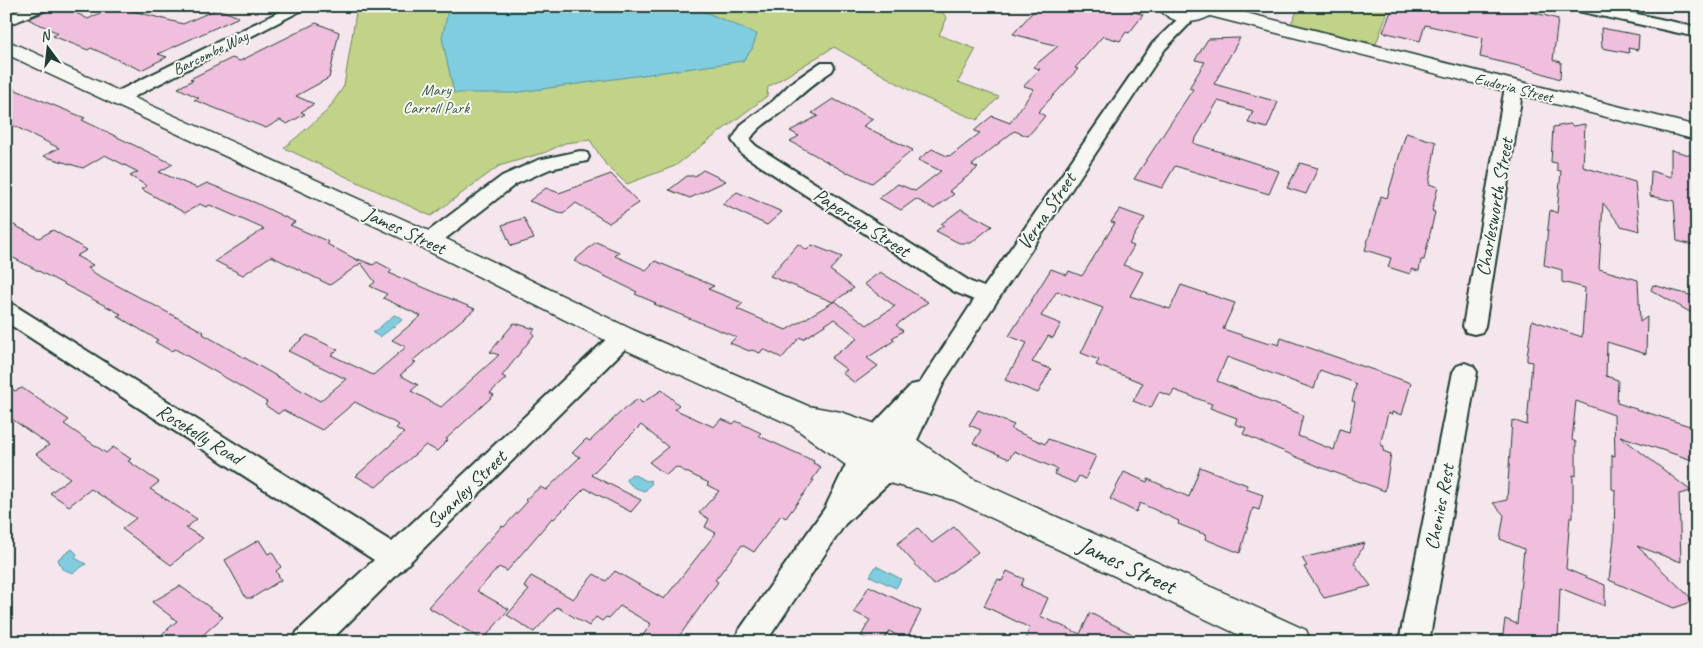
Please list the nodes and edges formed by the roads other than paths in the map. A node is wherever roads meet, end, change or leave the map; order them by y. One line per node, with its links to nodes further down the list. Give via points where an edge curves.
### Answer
1 (42, 6): 6 (street)
2 (302, 6): 12 (street, Barcombe Way)
3 (1578, 6): 7 (street)
4 (1165, 8): 5 (street, Eudoria Street); 9 (street, Verna Street)
5 (1197, 12): 9 (street, Verna Street); 11 (street, Eudoria Street, via 1306,41 1331,42)
6 (6, 21)
7 (1697, 32)
8 (6, 46): 12 (street, James Street)
9 (1159, 46): 16 (street, Verna Street)
10 (826, 67): 16 (street, Papercap Street, via 748,128 741,140 749,150 955,282)
11 (1514, 87): 13 (street, Eudoria Street); 18 (street, Charlesworth Street)
12 (118, 98): 15 (street, James Street)
13 (1697, 132)
14 (580, 157): 15 (street, via 545,164 509,180)
15 (429, 241): 19 (street, James Street)
16 (988, 297): 21 (street, Verna Street)
17 (6, 311): 22 (street, Rosekelly Road)
18 (1474, 326)
19 (623, 337): 21 (street, James Street); 22 (street, Swanley Street)
20 (1465, 372): 26 (street, Chenies Rest)
21 (882, 453): 24 (street, Verna Street); 25 (street, James Street)
22 (394, 558): 23 (street, Swanley Street)
23 (308, 642)
24 (749, 642)
25 (1293, 642)
26 (1414, 642)

